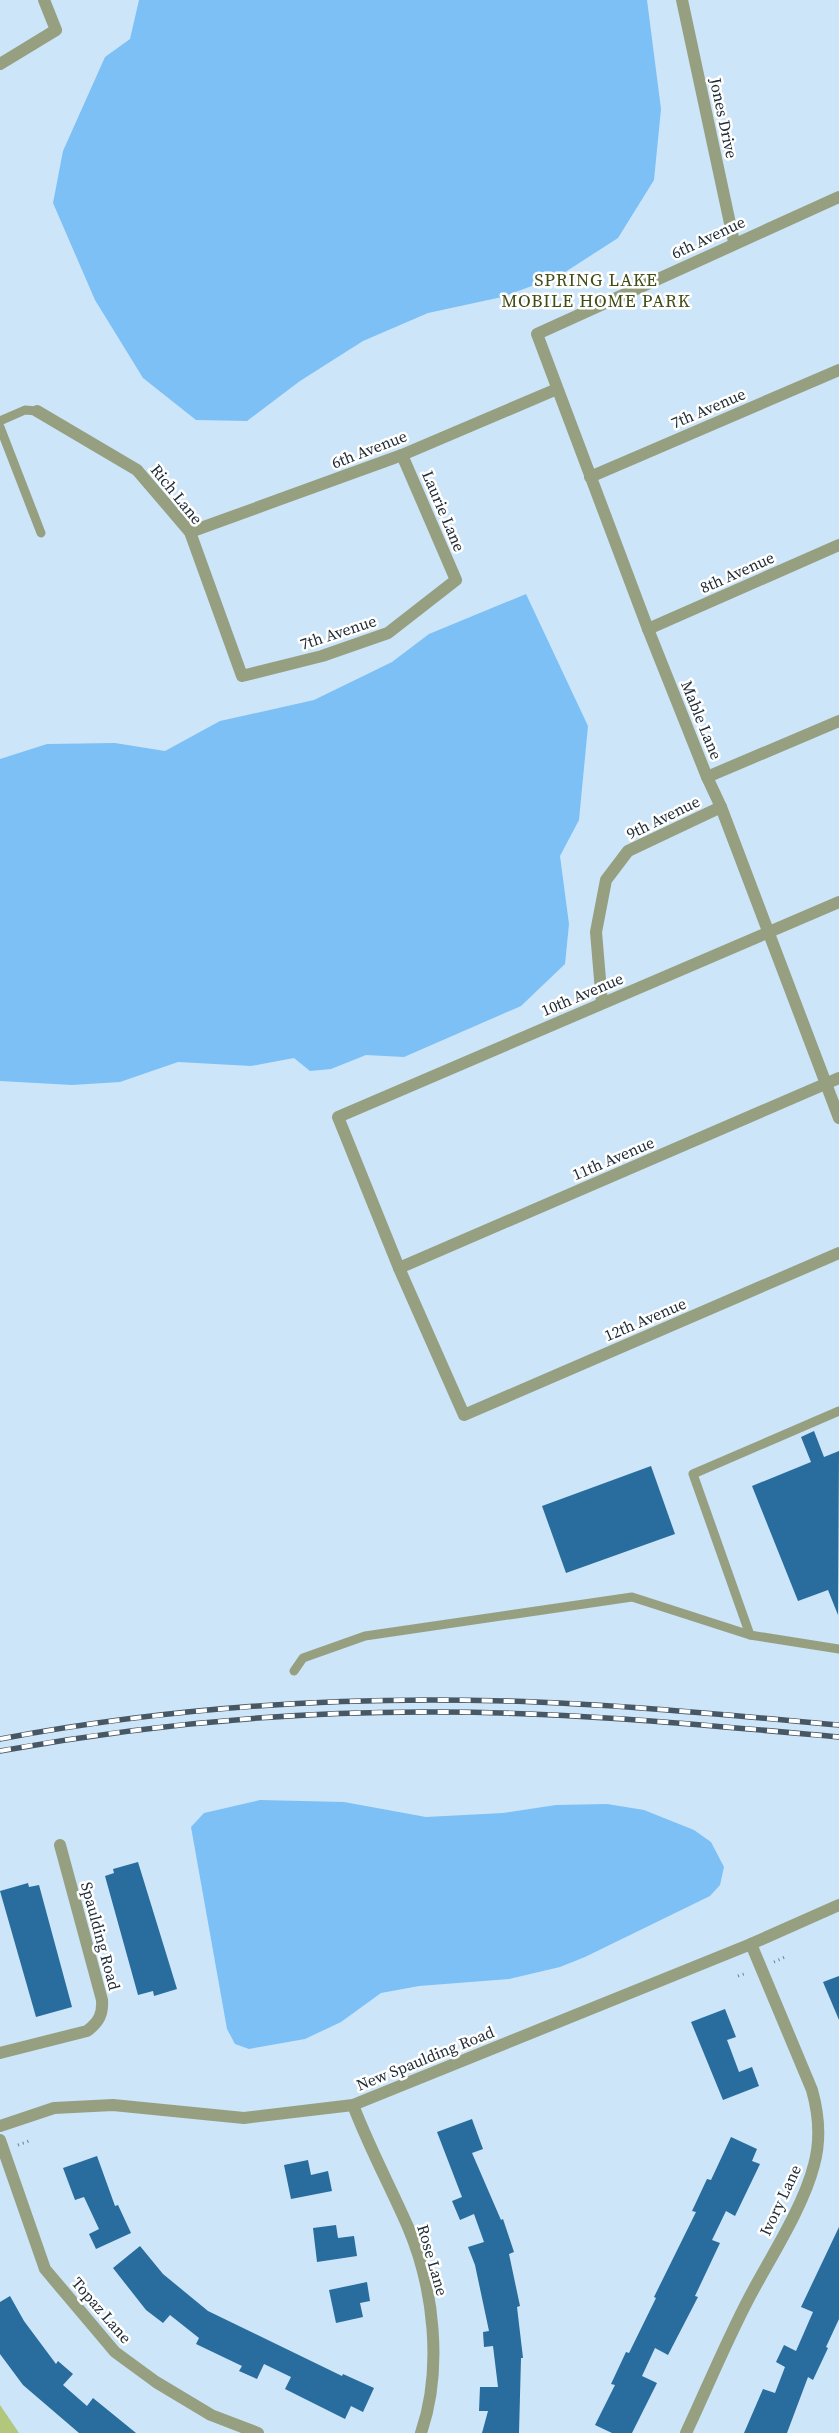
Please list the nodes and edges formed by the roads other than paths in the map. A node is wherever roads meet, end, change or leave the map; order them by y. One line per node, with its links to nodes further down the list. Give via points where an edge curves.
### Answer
1 (44, 0): 3 (street, via 56,30)
2 (682, 0): 5 (street, Jones Drive)
3 (0, 64)
4 (839, 196): 5 (street, 6th Avenue)
5 (734, 242): 6 (street, 6th Avenue)
6 (536, 334): 8 (street, Mable Lane)
7 (839, 370): 13 (street, 7th Avenue)
8 (557, 389): 12 (street, 6th Avenue); 13 (street, Mable Lane)
9 (37, 411): 10 (lane, via 25,410); 14 (street, Rich Lane, via 137,470)
10 (0, 421)
11 (0, 427): 15 (lane)
12 (402, 455): 14 (street, 6th Avenue); 17 (street, Laurie Lane)
13 (590, 477): 18 (street, Mable Lane)
14 (190, 532): 19 (street, Rich Lane)
15 (41, 533)
16 (839, 545): 18 (street, 8th Avenue)
17 (456, 580): 19 (street, 7th Avenue, via 388,633 322,656)
18 (648, 629): 21 (street, Mable Lane)
19 (242, 676)
20 (839, 721): 21 (street, 9th Avenue)
21 (707, 777): 22 (street, Mable Lane)
22 (721, 807): 24 (street, Mable Lane); 25 (street, 9th Avenue, via 628,851 606,880 596,932)
23 (839, 902): 24 (street, 10th Avenue)
24 (767, 933): 25 (street, 10th Avenue); 27 (street, Mable Lane)
25 (602, 1003): 30 (street, 10th Avenue, via 338,1117)
26 (839, 1078): 27 (street, 11th Avenue)
27 (825, 1084): 28 (street, Mable Lane); 30 (street, 11th Avenue)
28 (839, 1118)
29 (839, 1253): 30 (street, 12th Avenue, via 464,1416)
30 (400, 1268)
31 (839, 1411): 32 (lane, via 693,1474)
32 (750, 1635): 33 (lane); 34 (lane, via 632,1597 365,1636 303,1658)
33 (839, 1649)
34 (294, 1671)
35 (60, 1845): 38 (street, Spaulding Road, via 102,2000 102,2012 97,2024 87,2031)
36 (839, 1905): 37 (street, New Spaulding Road)
37 (751, 1944): 39 (street, New Spaulding Road); 44 (street, Ivory Lane, via 812,2090 817,2108 818,2147 814,2166 798,2204 740,2314)
38 (0, 2053)
39 (353, 2105): 40 (street, New Spaulding Road, via 244,2118 113,2105 54,2108); 43 (street, Rose Lane, via 421,2263 433,2348 431,2389)
40 (0, 2126)
41 (0, 2140): 42 (street, Topaz Lane, via 45,2269 115,2352 156,2382 211,2415)
42 (258, 2433)
43 (421, 2433)
44 (686, 2433)

